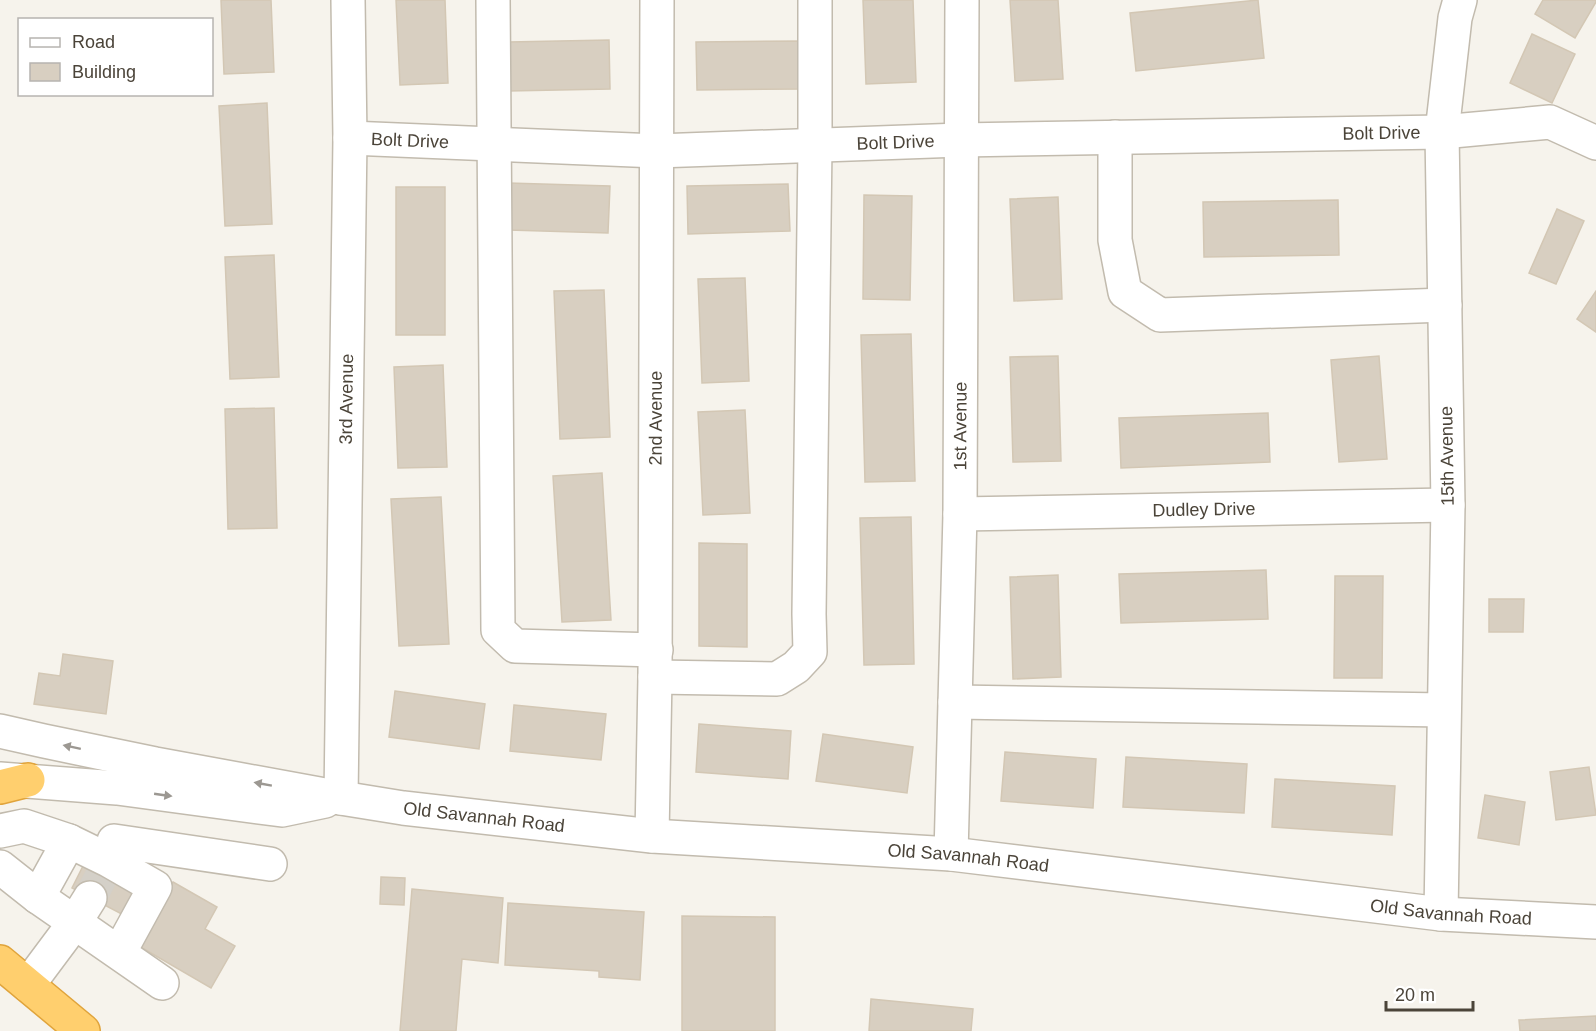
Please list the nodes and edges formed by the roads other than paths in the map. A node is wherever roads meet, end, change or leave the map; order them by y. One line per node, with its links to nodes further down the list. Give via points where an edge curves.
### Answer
1 (348, 0): 9 (street, 3rd Avenue)
2 (493, 0): 12 (street)
3 (657, 0): 14 (street, 2nd Avenue)
4 (815, 0): 13 (street)
5 (962, 0): 10 (street, 1st Avenue)
6 (1460, 0): 7 (street, 15th Avenue)
7 (1442, 132): 8 (street, Bolt Drive); 11 (street, Bolt Drive, via 1550,122); 15 (street, 15th Avenue)
8 (1115, 137): 10 (street, Bolt Drive); 15 (street, via 1114,240 1125,292 1160,315)
9 (350, 138): 12 (street, Bolt Drive); 24 (street, 3rd Avenue)
10 (960, 140): 13 (street, Bolt Drive); 17 (street, 1st Avenue)
11 (1596, 143)
12 (493, 144): 14 (street, Bolt Drive); 18 (street, via 498,630 515,646)
13 (815, 145): 14 (street, Bolt Drive); 18 (street, via 810,652 777,679)
14 (657, 152): 18 (street, 2nd Avenue)
15 (1445, 305): 16 (street, 15th Avenue)
16 (1448, 505): 17 (street, Dudley Drive); 20 (street, 15th Avenue)
17 (960, 514): 19 (street, 1st Avenue)
18 (656, 664): 26 (street, 2nd Avenue)
19 (955, 702): 20 (street); 28 (street, 1st Avenue)
20 (1444, 710): 33 (street, 15th Avenue)
21 (0, 731): 24 (street, Old Savannah Road, one-way to 21)
22 (9, 782): 23 (street, Old Savannah Road)
23 (117, 788): 24 (street, Old Savannah Road, one-way to 24, via 282,810); 31 (street)
24 (341, 798): 26 (street, Old Savannah Road)
25 (0, 831): 27 (street, via 24,826)
26 (652, 836): 28 (street, Old Savannah Road)
27 (69, 841): 31 (street); 32 (street)
28 (951, 854): 33 (street, Old Savannah Road)
29 (270, 864): 31 (street)
30 (0, 867): 32 (street)
31 (98, 878): 32 (street); 36 (street); 36 (street, via 155,887); 39 (street)
32 (38, 897)
33 (1441, 914): 34 (street, Old Savannah Road)
34 (1596, 922)
35 (0, 952): 39 (highway)
36 (120, 953): 38 (street)
37 (0, 962): 39 (highway)
38 (162, 983)
39 (28, 985): 40 (highway)
40 (83, 1031)

